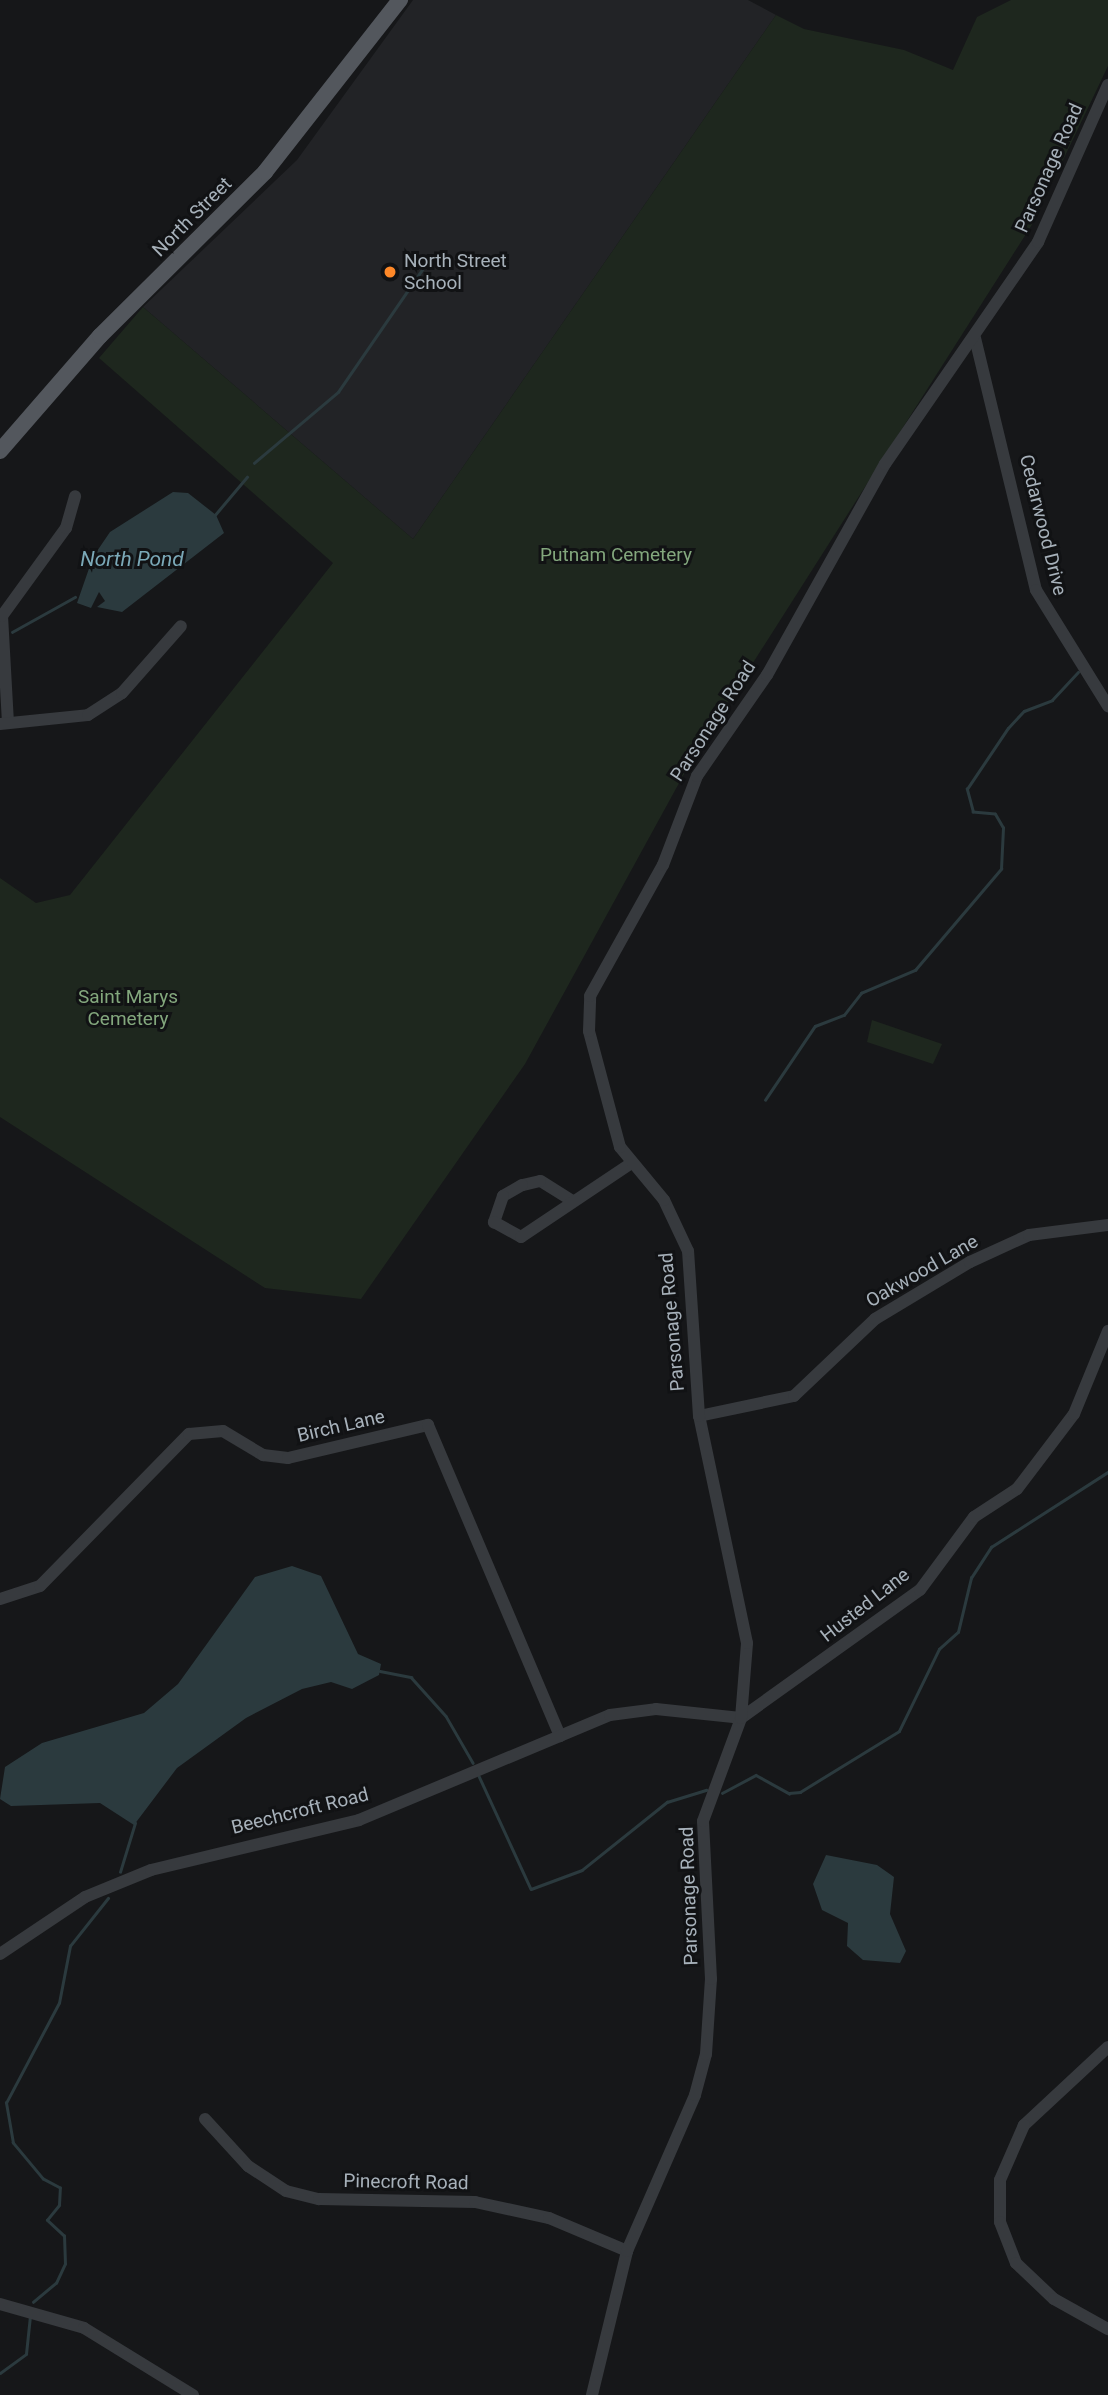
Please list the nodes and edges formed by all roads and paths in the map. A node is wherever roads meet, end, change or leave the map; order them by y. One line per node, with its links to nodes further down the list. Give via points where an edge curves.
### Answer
1 (400, 0): 4 (main road, North Street, via 265,172 100,335)
2 (1108, 85): 3 (street, Parsonage Road, via 1038,242)
3 (975, 338): 7 (street, Cedarwood Drive, via 1037,590); 9 (street, Parsonage Road, via 886,464 767,675 697,776 663,865 595,981 589,1031)
4 (0, 452)
5 (75, 496): 8 (street, via 66,528 2,616)
6 (181, 626): 8 (street, via 122,694 88,715)
7 (1108, 706)
8 (4, 724)
9 (630, 1164): 10 (street); 13 (street, Parsonage Road, via 664,1200 688,1251)
10 (570, 1200): 10 (street, via 521,1237 499,1231 494,1222 503,1196 522,1185 540,1181)
11 (1108, 1225): 13 (street, Oakwood Lane, via 1029,1235 970,1262 875,1319 794,1396)
12 (1108, 1331): 15 (street, Husted Lane, via 1074,1414 1017,1489 974,1517 920,1590)
13 (699, 1416): 15 (street, Parsonage Road, via 744,1619)
14 (0, 1599): 16 (street, Birch Lane, via 40,1586 136,1480 189,1434 223,1431 263,1455 288,1458 428,1425)
15 (741, 1718): 16 (street, Beechcroft Road, via 656,1709 610,1715); 20 (street, Parsonage Road, via 703,1821 711,1979 706,2054 695,2095)
16 (560, 1735): 17 (street, Beechcroft Road, via 359,1819 152,1870 85,1897)
17 (0, 1954)
18 (1108, 2047): 22 (street, via 1024,2125 1000,2180 1000,2222 1016,2263 1054,2299)
19 (205, 2119): 20 (street, Pinecroft Road, via 248,2166 286,2192 319,2199 475,2202 549,2218)
20 (627, 2251): 24 (street, Parsonage Road)
21 (0, 2304): 23 (street, via 84,2328 137,2354)
22 (1108, 2329)
23 (193, 2395)
24 (592, 2395)

